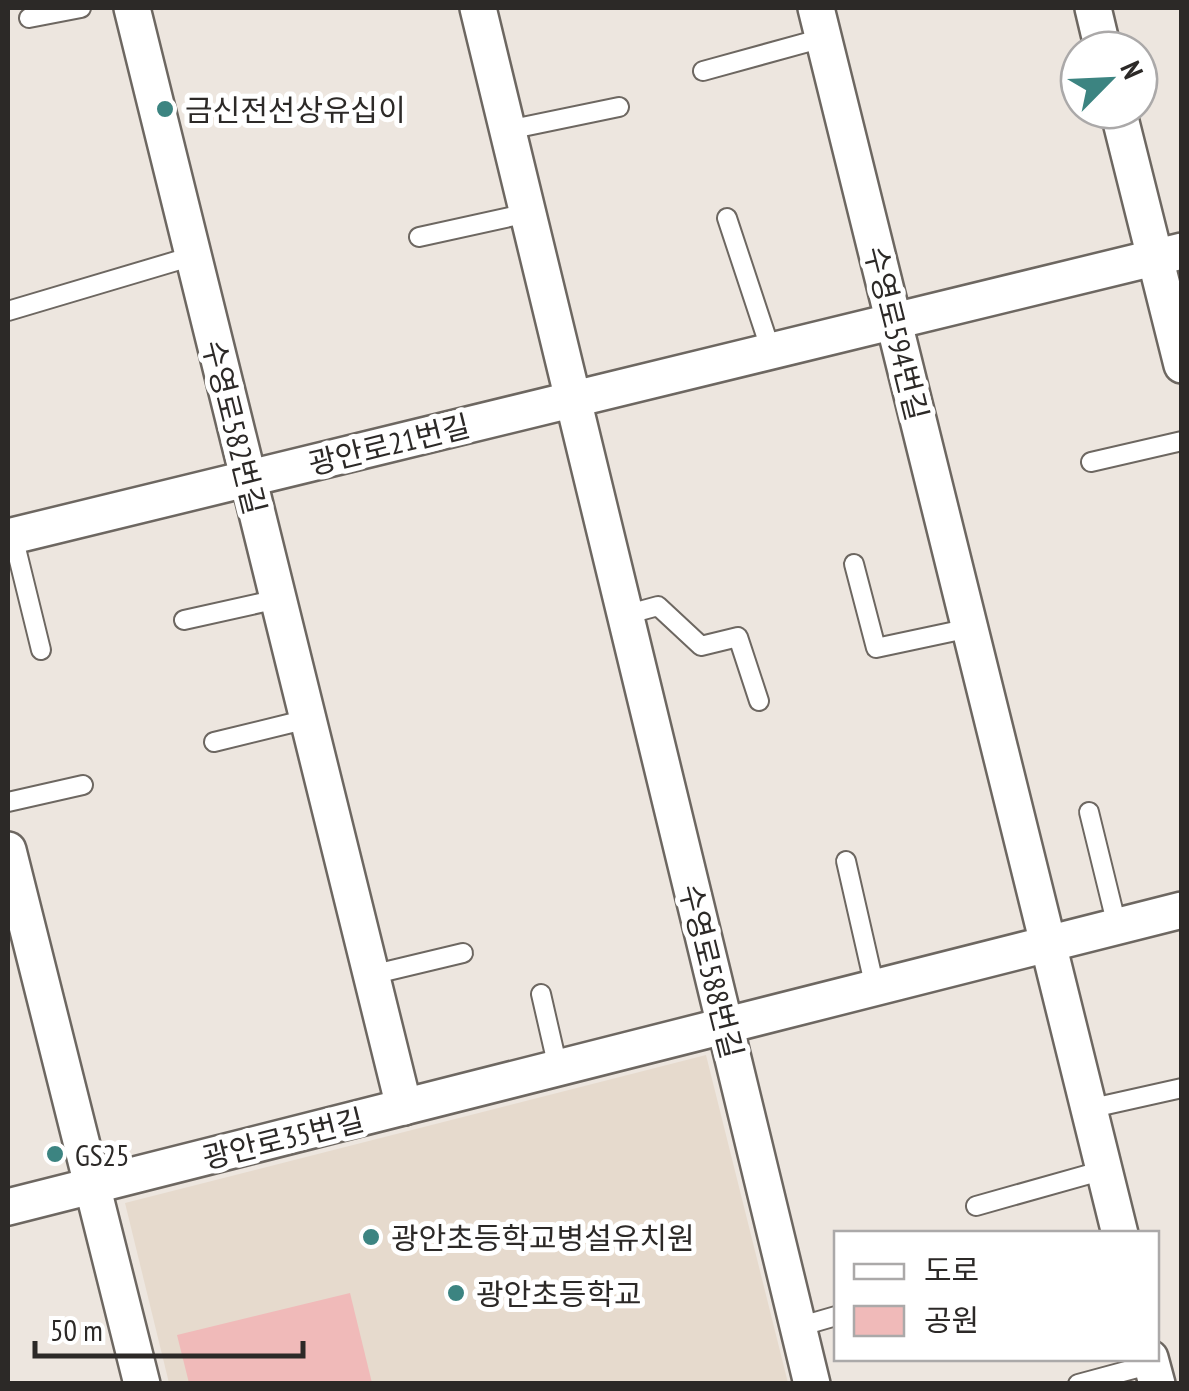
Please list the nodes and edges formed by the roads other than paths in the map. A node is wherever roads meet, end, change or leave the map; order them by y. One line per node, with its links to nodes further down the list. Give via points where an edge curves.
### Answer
1 (81, 8): 4 (lane)
2 (132, 8): 14 (street, 수영로582번길)
3 (478, 8): 8 (street, 수영로588번길)
4 (29, 18)
5 (820, 23): 6 (lane, 수영로594번길); 16 (street, 수영로594번길)
6 (703, 71)
7 (619, 107): 8 (lane)
8 (508, 130): 10 (street, 수영로588번길)
9 (1125, 130): 13 (street)
10 (528, 213): 12 (lane); 19 (street, 수영로588번길)
11 (727, 218): 17 (lane)
12 (419, 237)
13 (1168, 254): 16 (street, 광안로21번길); 18 (street)
14 (193, 256): 15 (lane); 22 (street, 수영로582번길)
15 (8, 311)
16 (894, 321): 17 (street, 광안로21번길); 28 (street, 수영로594번길)
17 (770, 351): 19 (street, 광안로21번길)
18 (1182, 364)
19 (573, 399): 22 (street, 광안로21번길); 26 (street, 수영로588번길)
20 (1182, 441): 21 (lane)
21 (1091, 462)
22 (248, 478): 23 (street, 광안로21번길); 25 (street, 수영로582번길)
23 (10, 536): 29 (lane)
24 (854, 564): 28 (lane, via 876,648)
25 (278, 599): 27 (lane); 31 (street, 수영로582번길)
26 (625, 615): 30 (lane, via 658,606 701,646 738,637); 45 (street, 수영로588번길)
27 (184, 620)
28 (970, 628): 40 (street, 수영로594번길)
29 (41, 650)
30 (759, 701)
31 (308, 720): 32 (lane); 42 (street, 수영로582번길)
32 (214, 742)
33 (83, 785): 34 (lane)
34 (8, 802)
35 (1089, 812): 39 (lane)
36 (9, 859): 51 (street)
37 (846, 861): 43 (lane)
38 (1182, 910): 39 (street, 광안로35번길)
39 (1117, 926): 40 (street, 광안로35번길)
40 (1048, 944): 43 (street, 광안로35번길); 49 (street, 수영로594번길)
41 (463, 953): 42 (lane)
42 (371, 975): 48 (street, 수영로582번길)
43 (875, 988): 45 (street, 광안로35번길)
44 (541, 994): 46 (lane)
45 (725, 1026): 46 (street, 광안로35번길); 56 (street, 수영로588번길)
46 (558, 1068): 48 (street, 광안로35번길)
47 (1182, 1088): 49 (lane)
48 (404, 1107): 51 (street, 광안로35번길)
49 (1088, 1108): 50 (street, 수영로594번길)
50 (1104, 1170): 52 (lane); 54 (street, 수영로594번길)
51 (92, 1186): 53 (street, 광안로35번길); 58 (street)
52 (976, 1206)
53 (8, 1208)
54 (1119, 1231)
55 (834, 1317): 56 (lane)
56 (798, 1326): 59 (street, 수영로588번길)
57 (1153, 1369): 60 (lane)
58 (142, 1384)
59 (812, 1384)
60 (1078, 1384)

